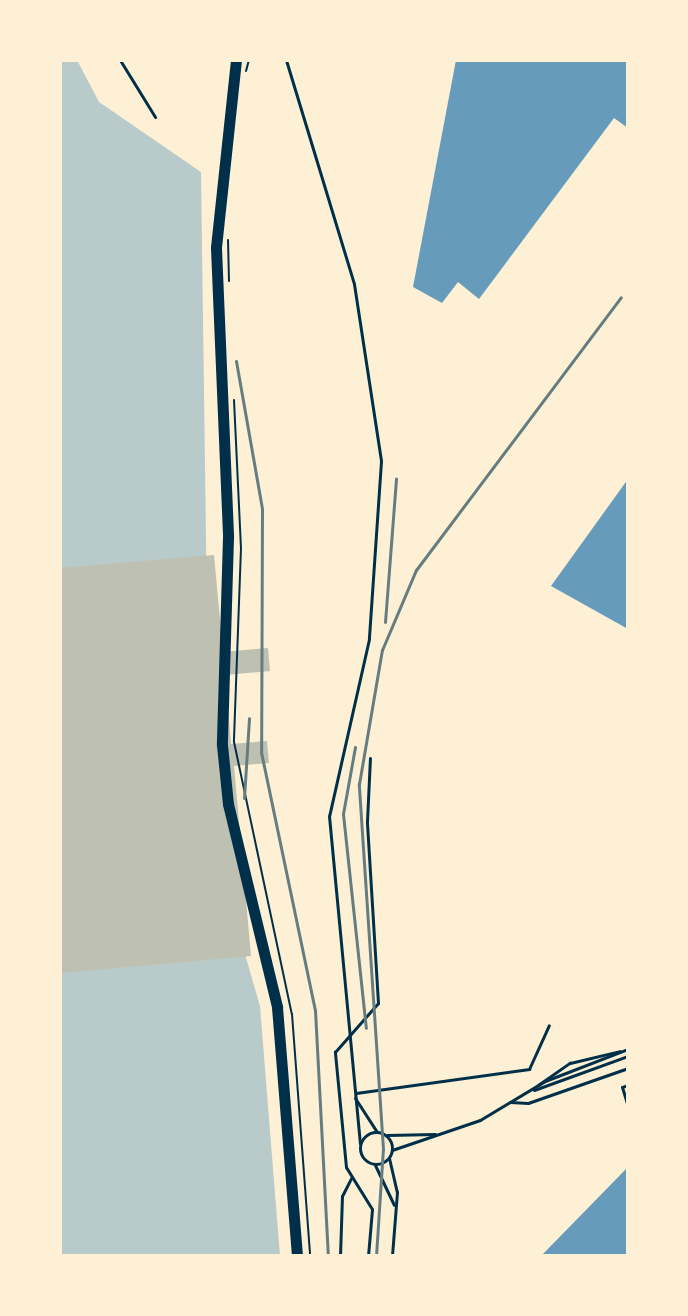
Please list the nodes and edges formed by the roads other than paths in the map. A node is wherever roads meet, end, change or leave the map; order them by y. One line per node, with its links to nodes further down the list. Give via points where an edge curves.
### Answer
1 (120, 60): 4 (lane)
2 (286, 60): 7 (lane, via 353,280 381,461 369,639 329,807)
3 (236, 63): 28 (highway, via 216,248 228,537 222,745 231,817 277,1007)
4 (155, 117)
5 (370, 758): 7 (lane, via 367,821 378,1003)
6 (549, 1025): 14 (lane, via 529,1069)
7 (346, 1040): 14 (lane); 26 (lane, via 335,1052)
8 (628, 1049): 9 (lane)
9 (622, 1051): 13 (lane); 13 (lane, via 570,1063)
10 (628, 1056): 13 (lane)
11 (628, 1068): 15 (lane, via 536,1101)
12 (628, 1085): 16 (lane, via 622,1087)
13 (532, 1090): 15 (lane)
14 (355, 1096): 19 (lane); 22 (lane)
15 (510, 1102): 20 (lane)
16 (628, 1107)
17 (628, 1118): 18 (lane)
18 (628, 1128)
19 (378, 1132): 21 (lane); 22 (lane)
20 (439, 1134): 21 (lane); 23 (lane)
21 (384, 1135): 23 (lane)
22 (360, 1144): 25 (lane, via 362,1157)
23 (392, 1150): 24 (lane)
24 (389, 1158): 25 (lane); 27 (lane)
25 (375, 1165): 27 (lane)
26 (352, 1177): 29 (lane, via 342,1196); 30 (lane, via 372,1209)
27 (394, 1205): 31 (lane)
28 (297, 1256)
29 (340, 1256)
30 (368, 1256)
31 (392, 1256)

